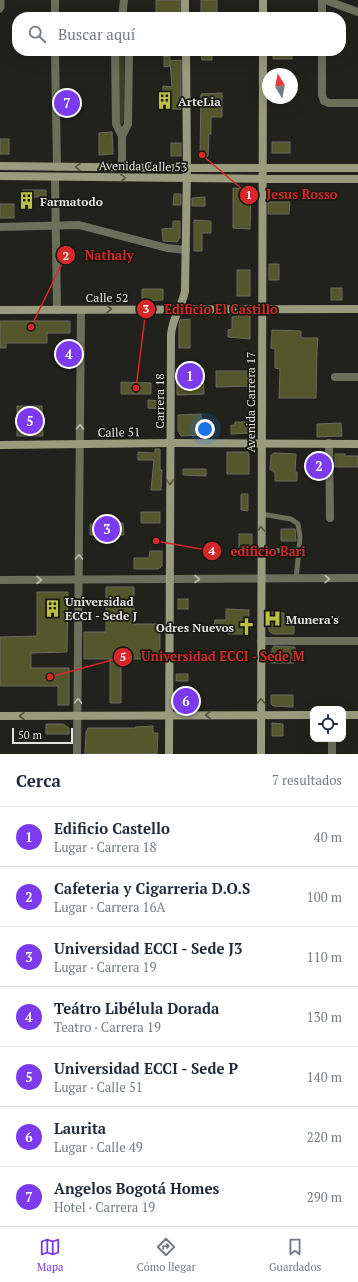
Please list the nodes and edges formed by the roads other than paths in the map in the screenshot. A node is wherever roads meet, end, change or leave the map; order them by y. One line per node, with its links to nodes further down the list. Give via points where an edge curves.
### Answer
1 (2, 0): 7 (lane)
2 (55, 0): 8 (street)
3 (124, 0): 9 (street)
4 (185, 0): 10 (street)
5 (263, 0): 11 (street)
6 (323, 0): 12 (street); 13 (street)
7 (0, 10)
8 (55, 12)
9 (123, 12)
10 (185, 12)
11 (263, 12)
12 (322, 12)
13 (358, 12)
14 (55, 56): 23 (street)
15 (115, 56): 21 (street, via 116,124)
16 (129, 56): 21 (street, via 128,124)
17 (186, 56): 25 (street, Carrera 18)
18 (263, 56): 26 (street, Avenida Carrera 17)
19 (322, 56): 20 (street, via 324,101)
20 (358, 103)
21 (122, 136): 24 (street)
22 (0, 166): 23 (street, Avenida Calle 53)
23 (57, 167): 24 (street, Avenida Calle 53, one-way to 23)
24 (122, 168): 25 (street, Avenida Calle 53)
25 (187, 168): 26 (street, Avenida Calle 53); 30 (street, Carrera 18)
26 (262, 168): 27 (street, Avenida Calle 53); 31 (street, Avenida Carrera 17)
27 (358, 168)
28 (0, 176): 29 (street, Avenida Calle 53)
29 (55, 177): 30 (street, Avenida Calle 53, one-way to 30); 33 (street)
30 (187, 178): 31 (street, Avenida Calle 53); 35 (street, Carrera 18)
31 (262, 179): 32 (street, Avenida Calle 53); 37 (street, Avenida Carrera 17)
32 (358, 179)
33 (56, 226): 34 (street); 35 (street, via 79,226 167,248); 40 (street)
34 (0, 227)
35 (186, 250): 36 (street, Carrera 18, via 185,292)
36 (179, 309): 37 (street, Calle 52); 41 (street, Calle 52, one-way to 36); 44 (street, Carrera 18, via 173,321 171,335)
37 (262, 309): 38 (street, Calle 52); 45 (street, Avenida Carrera 17)
38 (358, 309)
39 (0, 310): 40 (street, Calle 52)
40 (57, 310): 41 (street, Calle 52)
41 (82, 310): 46 (street, one-way to 41)
42 (335, 377): 43 (street)
43 (358, 377)
44 (171, 443): 45 (street, Calle 51); 46 (street, Calle 51); 55 (street, Carrera 18, one-way to 55)
45 (262, 443): 47 (street, Calle 51); 50 (street, Avenida Carrera 17)
46 (80, 444): 49 (street, Calle 51); 59 (street, one-way to 46)
47 (329, 444): 48 (street, Calle 51); 51 (street)
48 (358, 444)
49 (0, 445)
50 (261, 514): 52 (lane, via 291,519 298,524); 53 (street, Avenida Carrera 17, one-way to 50)
51 (330, 518)
52 (299, 550): 53 (lane); 57 (lane)
53 (261, 551): 56 (street, Avenida Carrera 17)
54 (358, 578): 57 (street, one-way to 54)
55 (170, 579): 56 (street, one-way to 56); 59 (street); 68 (street, Carrera 18)
56 (261, 579): 57 (street); 60 (street, Avenida Carrera 17)
57 (296, 579)
58 (0, 580): 59 (street, one-way to 59)
59 (79, 580): 67 (street, one-way to 59)
60 (261, 641): 61 (street); 62 (street, Avenida Carrera 17, one-way to 60)
61 (358, 641)
62 (261, 715): 63 (street); 68 (street, one-way to 68); 72 (street, Avenida Carrera 17)
63 (310, 715)
64 (346, 715): 65 (street)
65 (358, 715)
66 (0, 716): 67 (street, one-way to 66)
67 (78, 716): 68 (street); 70 (street)
68 (169, 716): 71 (street, Carrera 18)
69 (332, 742): 73 (street)
70 (77, 754)
71 (169, 754)
72 (261, 754)
73 (332, 754)

